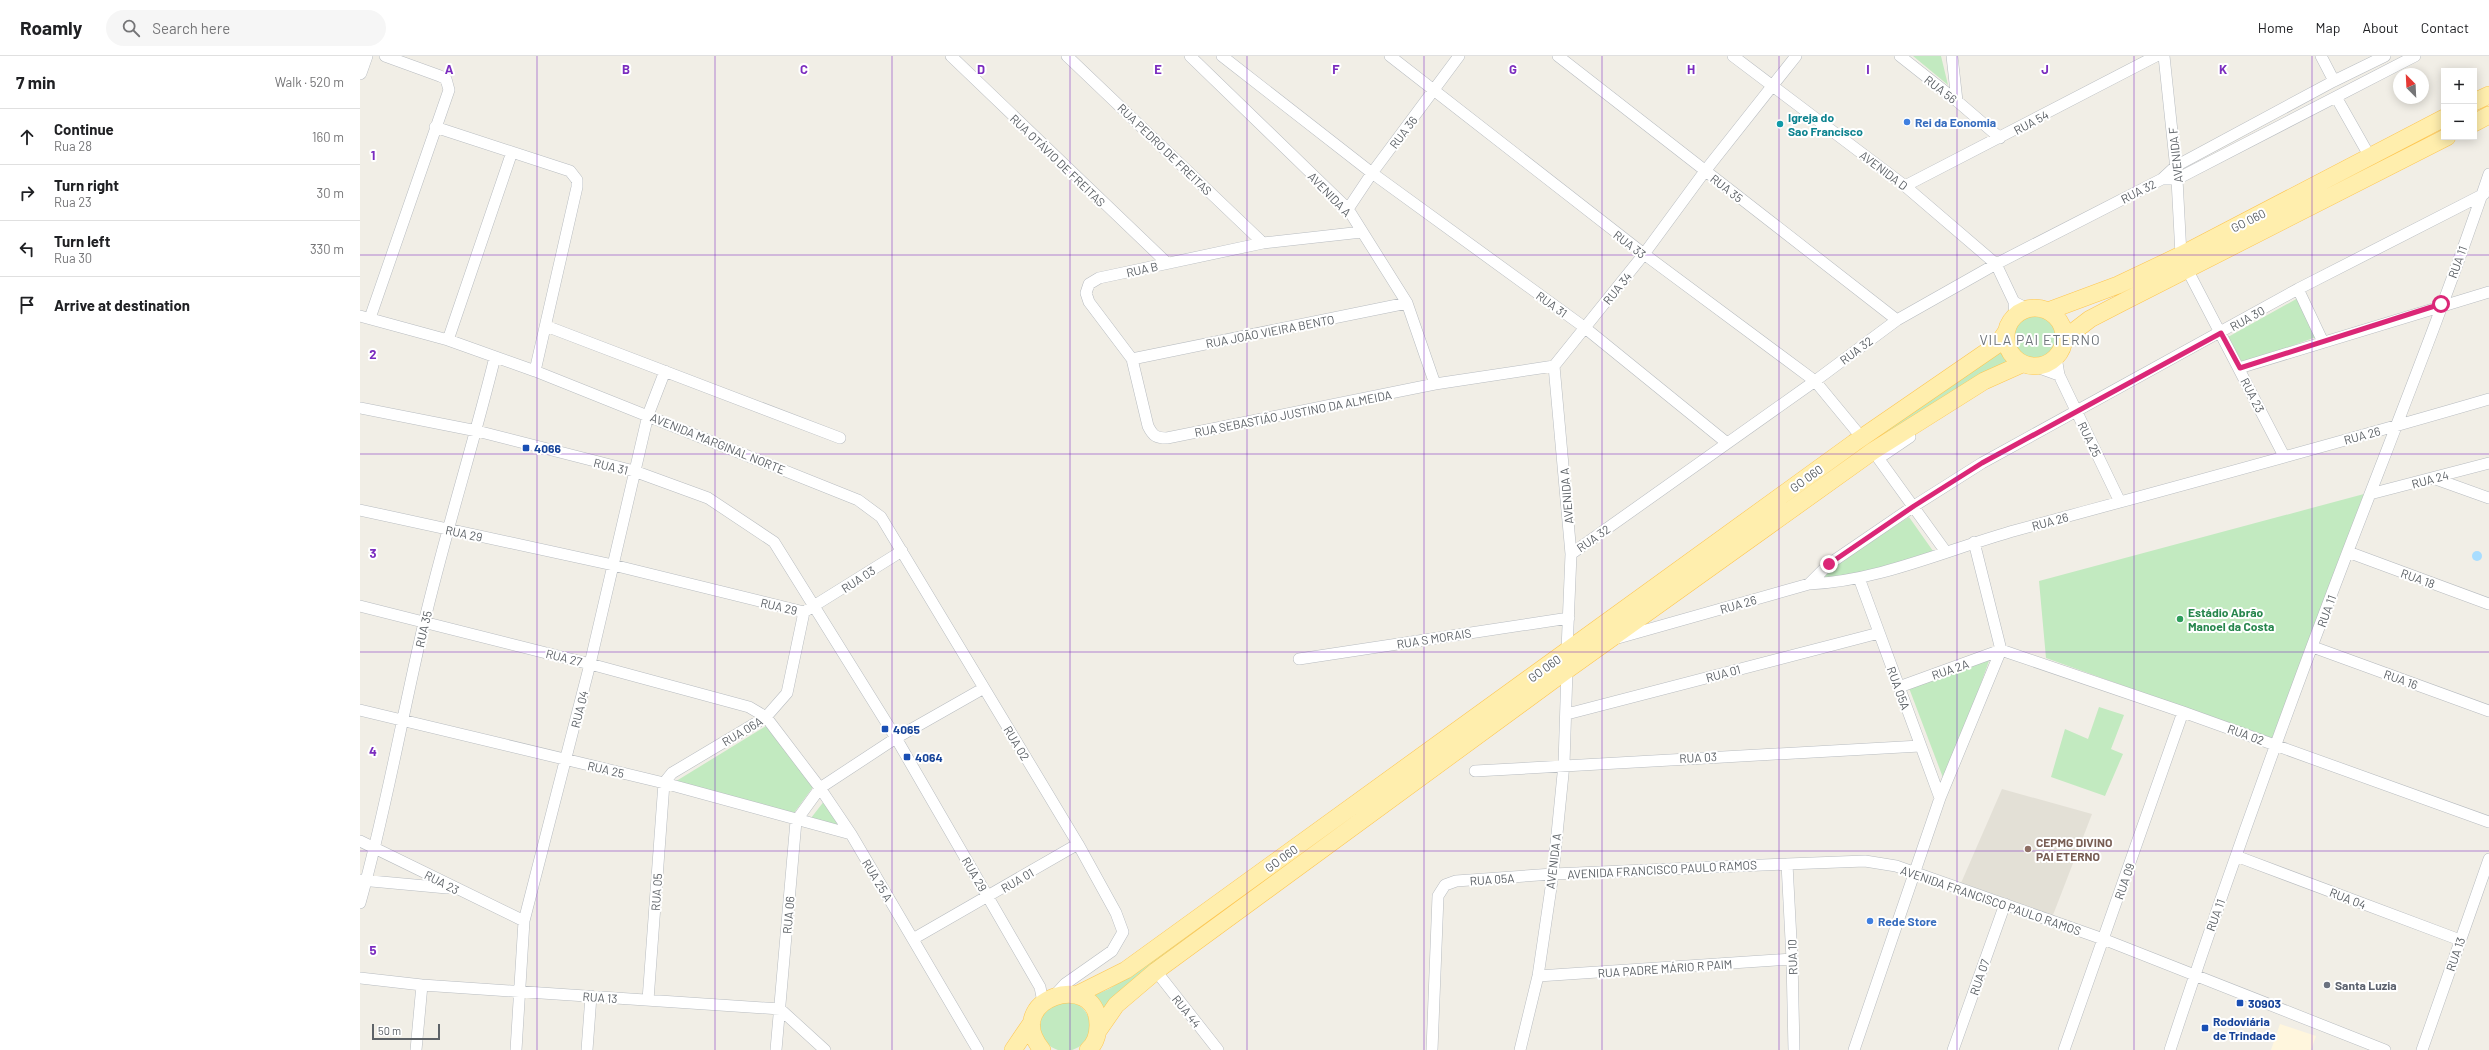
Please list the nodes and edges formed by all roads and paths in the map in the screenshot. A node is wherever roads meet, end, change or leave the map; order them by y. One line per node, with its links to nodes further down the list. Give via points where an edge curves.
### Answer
1 (366, 56): 19 (street)
2 (385, 56): 30 (street, via 446,79 448,90)
3 (951, 56): 48 (street, RUA OTÁVIO DE FREITAS)
4 (1067, 56): 45 (street, RUA PEDRO DE FREITAS)
5 (1190, 56): 43 (street, AVENIDA A)
6 (1222, 56): 37 (street)
7 (1390, 56): 22 (street, RUA 33)
8 (1459, 56): 22 (street, RUA 36)
9 (1558, 56): 36 (street, RUA 35)
10 (1733, 56): 21 (street, AVENIDA D)
11 (1796, 56): 21 (street, RUA 34)
12 (1900, 56): 25 (street, RUA 56)
13 (1952, 56): 25 (street)
14 (2156, 56): 31 (street, RUA 54)
15 (2164, 56): 35 (street, AVENIDA F)
16 (2321, 56): 20 (street)
17 (2385, 56): 20 (street, RUA 32)
18 (2415, 56): 24 (street, RUA 32)
19 (360, 73)
20 (2334, 81): 35 (street, RUA 32)
21 (1771, 86): 36 (street, RUA 34); 41 (street, AVENIDA D)
22 (1433, 92): 37 (street, RUA 36); 46 (street, RUA 33)
23 (2489, 95): 26 (main road)
24 (2336, 97): 34 (street); 40 (street, RUA 32)
25 (1957, 101): 31 (street, RUA 56)
26 (2477, 101)
27 (2489, 115): 29 (main road)
28 (2441, 120): 34 (main road, GO 060)
29 (2477, 121)
30 (435, 127): 33 (street); 57 (street)
31 (2000, 138): 41 (street, RUA 54)
32 (2441, 140): 50 (main road, GO 060)
33 (512, 152): 59 (street, via 570,171 576,180 577,187); 64 (street)
34 (2370, 157): 47 (main road, GO 060)
35 (2176, 166): 39 (street, RUA 32); 40 (street, AVENIDA F)
36 (1705, 171): 46 (street, RUA 34); 58 (street, RUA 35)
37 (1372, 173): 43 (street, RUA 36); 60 (street, RUA 31)
38 (2489, 174): 42 (street, RUA 11)
39 (2162, 179): 40 (street, RUA 32); 49 (street, RUA 32)
40 (2178, 179): 47 (street, AVENIDA F)
41 (1905, 186): 49 (street, AVENIDA D)
42 (2485, 193): 51 (street, RUA 30); 54 (street, RUA 11)
43 (1348, 209): 44 (street, AVENIDA A)
44 (1362, 232): 45 (street, RUA B); 53 (street, AVENIDA A)
45 (1263, 243): 48 (street, RUA B)
46 (1644, 254): 60 (street, RUA 34); 75 (street, RUA 33)
47 (2181, 255): 56 (main road, GO 060, via 2118,285)
48 (1167, 263): 68 (street, RUA B, via 1099,278 1089,284 1086,293 1089,302)
49 (1996, 264): 55 (street, AVENIDA D); 58 (street, RUA 32)
50 (2188, 270): 62 (street, RUA 23); 63 (main road, GO 060, via 2090,320)
51 (2298, 289): 62 (street, RUA 30); 65 (street)
52 (2489, 292): 54 (street)
53 (1407, 303): 68 (street, RUA JOÃO VIEIRA BENTO); 76 (street, AVENIDA A)
54 (2441, 304): 65 (street); 81 (street, RUA 11)
55 (2019, 309): 56 (main road); 61 (main road)
56 (2048, 311): 63 (main road, via 2060,323)
57 (365, 317): 64 (street, AVENIDA MARGINAL NORTE)
58 (1897, 320): 75 (street, RUA 32)
59 (546, 326): 72 (street); 73 (street)
60 (1584, 328): 70 (street, RUA 34); 85 (street, RUA 31)
61 (2006, 332): 69 (main road, via 2009,351); 86 (main road, GO 060, via 1998,344)
62 (2221, 333): 71 (street, RUA 23); 79 (street, RUA 30)
63 (2064, 339): 67 (main road, via 2062,349)
64 (448, 340): 66 (street, AVENIDA MARGINAL NORTE)
65 (2323, 342): 71 (street)
66 (495, 357): 72 (street, AVENIDA MARGINAL NORTE); 82 (street, RUA 35)
67 (2056, 357): 69 (main road, via 2044,365); 74 (street, RUA 25)
68 (1132, 359): 83 (street, RUA B)
69 (2030, 365): 74 (street); 86 (main road, GO 060, via 1984,381)
70 (1554, 366): 76 (street); 101 (street, AVENIDA A)
71 (2240, 368): 87 (street, RUA 23)
72 (536, 371): 80 (street, AVENIDA MARGINAL NORTE)
73 (665, 371): 80 (street, RUA 04); 84 (street)
74 (2059, 376): 79 (street, RUA 25)
75 (1815, 381): 85 (street, RUA 32); 86 (street, RUA 33)
76 (1435, 384): 83 (street, RUA SEBASTIÃO JUSTINO DA ALMEIDA, via 1167,438 1158,438)
77 (2489, 399): 81 (street, RUA 26)
78 (360, 408): 82 (street, RUA 31)
79 (2076, 410): 93 (street, RUA 25); 94 (street, RUA 30, via 1982,463)
80 (648, 415): 89 (street, RUA 04); 98 (street, AVENIDA MARGINAL NORTE, via 858,500 881,517)
81 (2397, 426): 87 (street, RUA 26); 91 (street, RUA 11)
82 (477, 431): 89 (street, RUA 31); 96 (street, RUA 35)
83 (1152, 434)
84 (840, 438)
85 (1727, 443): 101 (street, RUA 32)
86 (1871, 449): 94 (street); 112 (main road, GO 060); 114 (main road, GO 060)
87 (2284, 456): 93 (street, RUA 26)
88 (2489, 463): 90 (street, RUA 24)
89 (634, 471): 102 (street, RUA 04); 107 (street, RUA 31, via 708,498 774,542)
90 (2434, 478): 91 (street, RUA 24); 92 (street)
91 (2370, 494): 100 (street, RUA 11)
92 (2489, 498)
93 (2120, 502): 97 (street, RUA 26)
94 (1914, 506): 99 (street); 104 (street, RUA 30, via 1829,564)
95 (360, 510): 96 (street, RUA 29)
96 (448, 530): 102 (street, RUA 29); 110 (street, RUA 35)
97 (1974, 542): 99 (street, RUA 26); 115 (street)
98 (902, 551): 107 (street, RUA 03); 120 (street, AVENIDA MARGINAL NORTE)
99 (1946, 552): 103 (street, RUA 26)
100 (2348, 552): 105 (street, RUA 18); 113 (street, RUA 11)
101 (1571, 554): 109 (street, AVENIDA A)
102 (613, 565): 108 (street, RUA 29); 117 (street, RUA 04)
103 (1859, 578): 104 (street, RUA 26); 111 (street, RUA 05A)
104 (1808, 584): 112 (street, RUA 26)
105 (2489, 604)
106 (360, 606): 110 (street, RUA 27)
107 (814, 607): 108 (street, RUA 29); 127 (street, RUA 29)
108 (804, 612): 125 (street, RUA 06A, via 787,692)
109 (1569, 618): 114 (street, AVENIDA A); 116 (street, RUA S MORAIS)
110 (424, 622): 117 (street, RUA 27); 126 (street, RUA 35)
111 (1879, 633): 119 (street, RUA 05A); 124 (street, RUA 01)
112 (1611, 640): 118 (main road, GO 060)
113 (2313, 647): 122 (street, RUA 16); 129 (street, RUA 11)
114 (1568, 650): 163 (main road, GO 060, via 1126,970)
115 (2001, 650): 119 (street, RUA 2A); 123 (street, RUA 02); 135 (street)
116 (1300, 659)
117 (590, 664): 125 (street, RUA 27, via 748,707); 130 (street, RUA 04)
118 (1567, 670): 124 (street, AVENIDA A); 157 (main road, GO 060)
119 (1899, 687): 128 (street, RUA 05A)
120 (984, 688): 127 (street); 140 (street, RUA 02)
121 (360, 710): 126 (street, RUA 25)
122 (2489, 710)
123 (2183, 712): 129 (street, RUA 02); 154 (street, RUA 09)
124 (1567, 714): 131 (street, AVENIDA A)
125 (766, 717): 133 (street, RUA 06A, via 672,773); 134 (street, RUA 25 A)
126 (402, 720): 130 (street, RUA 25); 141 (street, RUA 35)
127 (896, 738): 134 (street); 149 (street, RUA 29)
128 (1920, 746): 131 (street, RUA 03); 135 (street, RUA 05A)
129 (2276, 746): 137 (street, RUA 02); 142 (street, RUA 11)
130 (566, 760): 133 (street, RUA 25); 152 (street, RUA 04)
131 (1564, 764): 132 (street, RUA 03); 146 (street, AVENIDA A)
132 (1475, 771)
133 (664, 783): 136 (street, RUA 25); 165 (street, RUA 05)
134 (820, 788): 136 (street); 138 (street, RUA 25 A)
135 (1940, 798): 145 (street)
136 (796, 821): 138 (street, RUA 25); 166 (street, RUA 06)
137 (2489, 822)
138 (851, 834): 153 (street, RUA 25 A)
139 (360, 841): 141 (street, RUA 23)
140 (1078, 844): 149 (street, RUA 01); 163 (street, RUA 02, via 1116,913 1122,932 1112,951)
141 (376, 848): 147 (street, RUA 35); 148 (street, RUA 23)
142 (2236, 856): 155 (street, RUA 04); 159 (street, RUA 11)
143 (2489, 859): 155 (street, RUA 13)
144 (1787, 864): 145 (street, AVENIDA FRANCISCO PAULO RAMOS, via 1865,861); 146 (street, AVENIDA FRANCISCO PAULO RAMOS); 156 (street, RUA 10)
145 (1916, 872): 151 (street, AVENIDA FRANCISCO PAULO RAMOS); 182 (street)
146 (1553, 874): 158 (street, AVENIDA A); 179 (street, RUA 05A, via 1456,881 1445,885 1438,896)
147 (363, 881): 148 (street); 150 (street, RUA 35)
148 (453, 888): 152 (street, RUA 23)
149 (988, 896): 153 (street, RUA 01); 163 (street, RUA 29)
150 (360, 903)
151 (2005, 904): 154 (street, AVENIDA FRANCISCO PAULO RAMOS); 183 (street, RUA 07)
152 (524, 921): 162 (street, RUA 04)
153 (913, 939): 175 (street, RUA 25 A)
154 (2103, 940): 159 (street, AVENIDA FRANCISCO PAULO RAMOS); 184 (street, RUA 09)
155 (2460, 940): 187 (street, RUA 13)
156 (1792, 959): 158 (street, RUA PADRE MÁRIO R PAIM); 181 (street, RUA 10)
157 (1156, 971): 168 (main road, GO 060, via 1116,1005); 178 (street, RUA 44)
158 (1538, 976): 180 (street, AVENIDA A)
159 (2194, 976): 185 (street, RUA 11); 186 (street, AVENIDA FRANCISCO PAULO RAMOS)
160 (360, 978): 161 (street, RUA 13)
161 (422, 985): 162 (street, RUA 13); 170 (street)
162 (520, 992): 164 (street, RUA 13); 171 (street, RUA 04)
163 (1057, 993): 167 (main road, via 1035,1013); 168 (main road, via 1089,1003 1095,1011)
164 (591, 996): 165 (street, RUA 13); 172 (street)
165 (648, 1000): 166 (street, RUA 13)
166 (780, 1008): 173 (street, RUA 06); 174 (street)
167 (1032, 1022): 176 (main road); 177 (main road, via 1032,1033)
168 (1098, 1031): 169 (main road, GO 060)
169 (1089, 1049)
170 (416, 1050)
171 (516, 1050)
172 (587, 1050)
173 (776, 1050)
174 (825, 1050)
175 (978, 1050)
176 (1013, 1050)
177 (1042, 1050)
178 (1218, 1050)
179 (1432, 1050)
180 (1520, 1050)
181 (1794, 1050)
182 (1854, 1050)
183 (1954, 1050)
184 (2064, 1050)
185 (2170, 1050)
186 (2385, 1050)
187 (2422, 1050)

